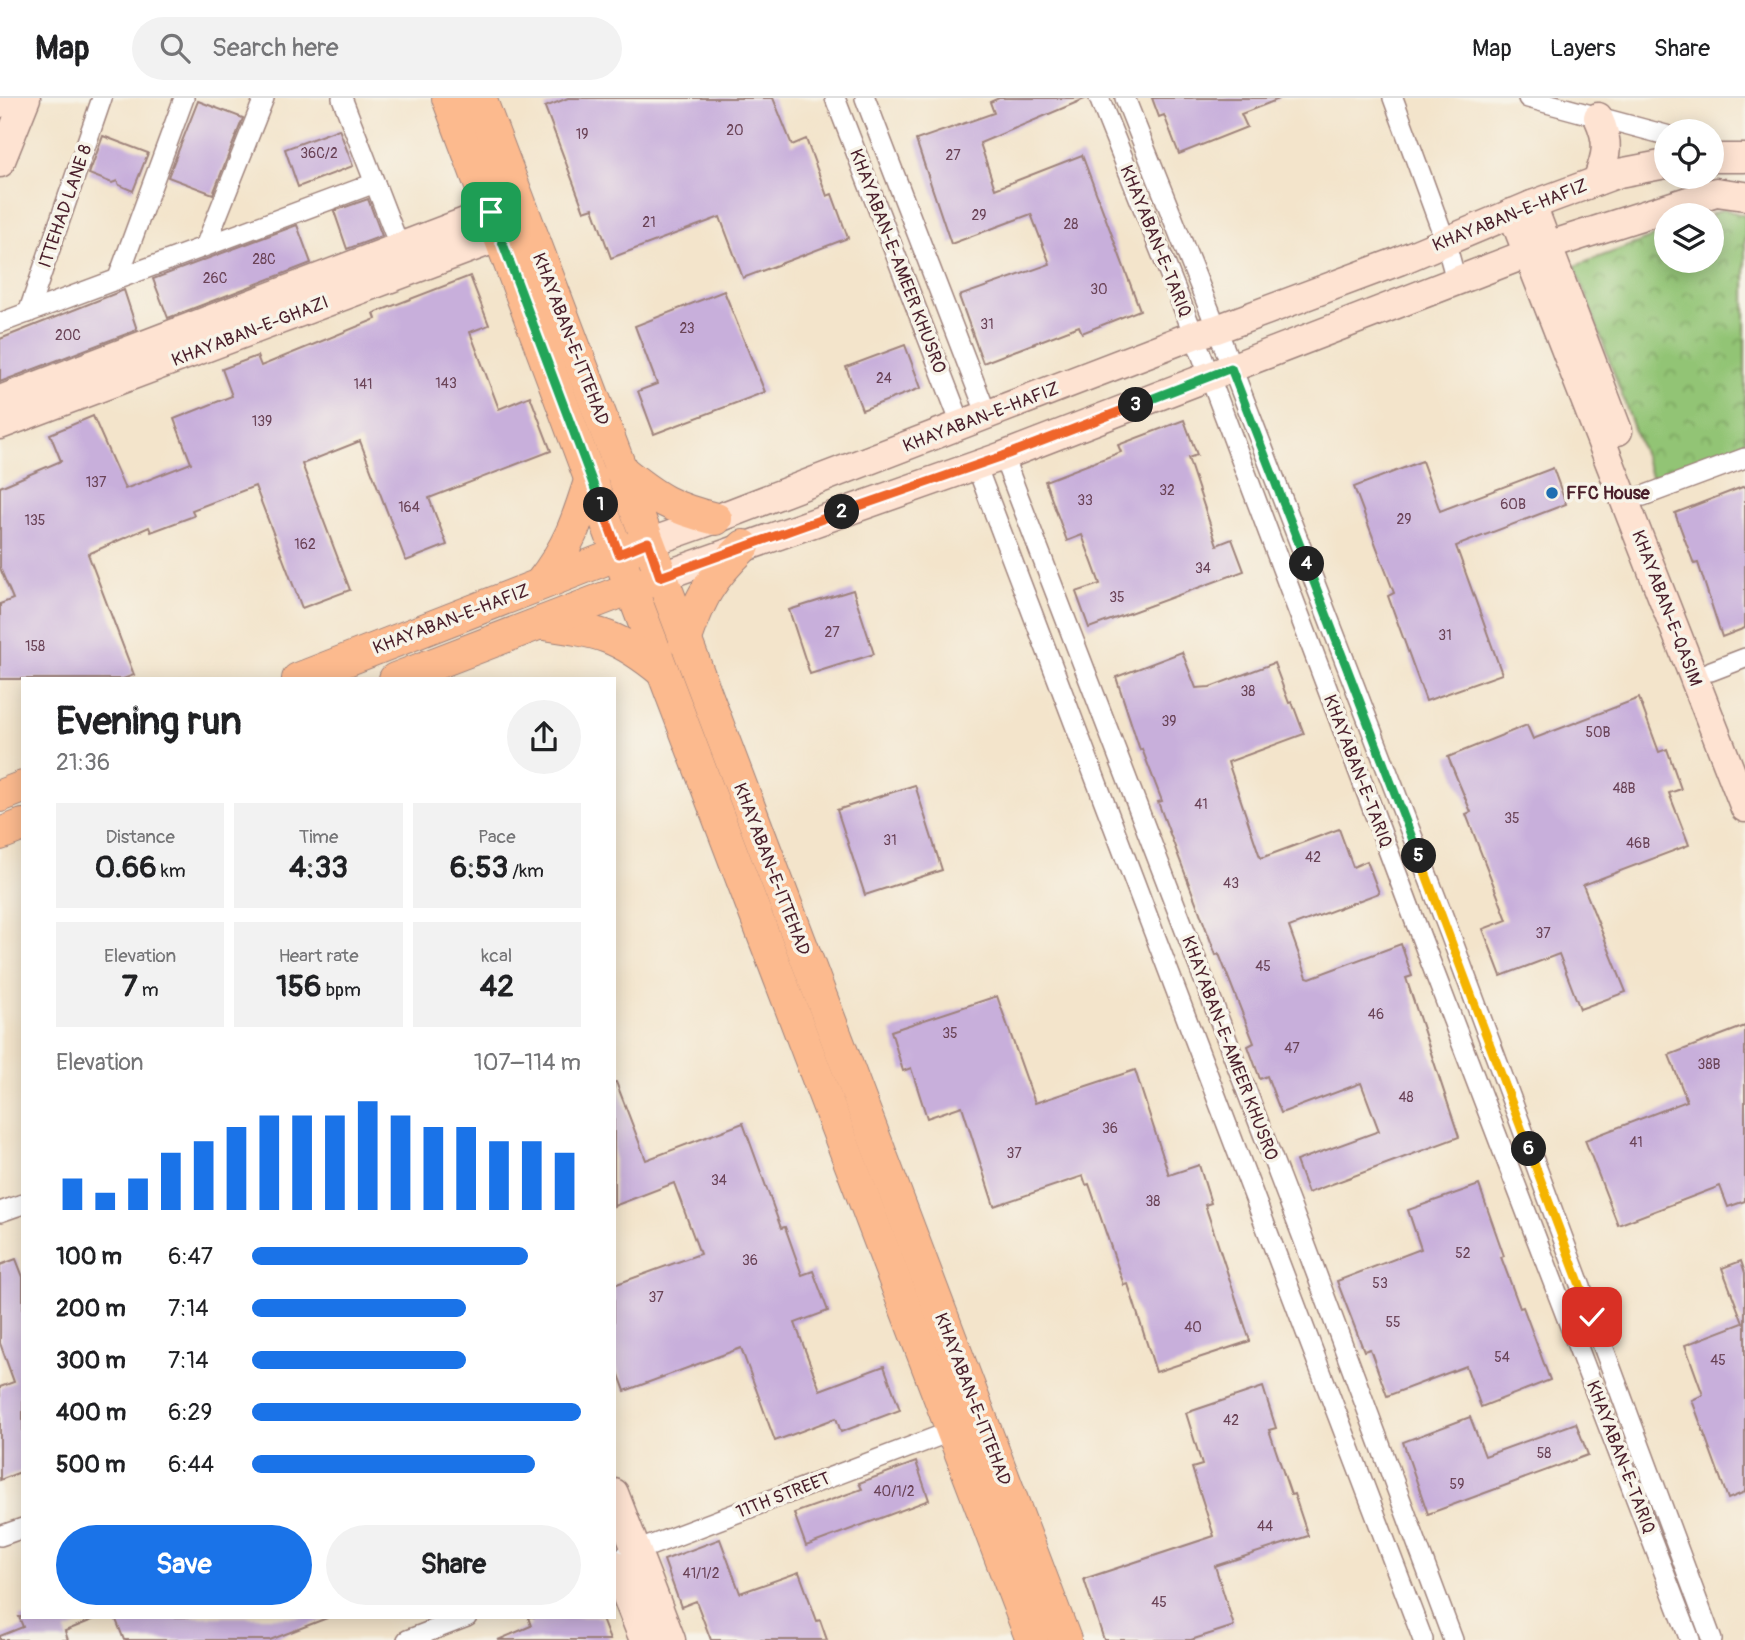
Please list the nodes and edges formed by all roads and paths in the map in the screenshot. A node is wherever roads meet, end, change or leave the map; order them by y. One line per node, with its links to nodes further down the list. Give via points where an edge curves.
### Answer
1 (2, 98): 15 (street)
2 (26, 98): 21 (street)
3 (102, 98): 34 (street, ITTEHAD LANE 8)
4 (184, 98): 32 (street)
5 (264, 98): 29 (street)
6 (342, 98): 24 (street)
7 (448, 98): 27 (main road, KHAYABAN-E-ITTEHAD)
8 (480, 98): 45 (main road, KHAYABAN-E-ITTEHAD)
9 (835, 98): 40 (street, KHAYABAN-E-AMEER KHUSRO)
10 (865, 98): 39 (street, KHAYABAN-E-AMEER KHUSRO)
11 (1099, 98): 36 (street, KHAYABAN-E-TARIQ)
12 (1125, 98): 36 (street, KHAYABAN-E-TARIQ)
13 (1393, 98): 28 (street)
14 (1528, 98): 16 (street)
15 (0, 103)
16 (1598, 117): 17 (street); 23 (street, via 1607,147)
17 (1654, 132)
18 (1724, 151): 19 (street)
19 (1745, 157): 20 (street)
20 (1724, 158)
21 (0, 163)
22 (1654, 166): 23 (street, KHAYABAN-E-HAFIZ)
23 (1597, 181): 26 (street, KHAYABAN-E-HAFIZ)
24 (375, 183): 29 (street); 30 (street)
25 (1745, 196): 31 (street, KHAYABAN-E-HAFIZ, via 1716,192)
26 (1522, 209): 28 (street, KHAYABAN-E-HAFIZ); 31 (street, KHAYABAN-E-QASIM)
27 (496, 224): 30 (street, KHAYABAN-E-GHAZI); 41 (street, KHAYABAN-E-GHAZI); 45 (main road, KHAYABAN-E-ITTEHAD)
28 (1445, 240): 33 (street); 36 (street, KHAYABAN-E-HAFIZ)
29 (206, 244): 32 (street)
30 (400, 248): 38 (street, KHAYABAN-E-GHAZI)
31 (1537, 250): 33 (street, KHAYABAN-E-HAFIZ); 46 (street, KHAYABAN-E-QASIM); 64 (street, KHAYABAN-E-QASIM)
32 (118, 278): 34 (street)
33 (1456, 280): 37 (street, KHAYABAN-E-HAFIZ)
34 (28, 313): 35 (street)
35 (0, 323)
36 (1206, 332): 37 (street, KHAYABAN-E-TARIQ); 39 (street, KHAYABAN-E-HAFIZ)
37 (1220, 372): 42 (street, KHAYABAN-E-HAFIZ); 67 (street, KHAYABAN-E-TARIQ); 68 (street, KHAYABAN-E-TARIQ)
38 (0, 400)
39 (987, 415): 40 (street, KHAYABAN-E-HAFIZ)
40 (961, 424): 47 (street, KHAYABAN-E-HAFIZ)
41 (0, 425)
42 (1003, 456): 44 (street, KHAYABAN-E-HAFIZ); 73 (street, KHAYABAN-E-AMEER KHUSRO)
43 (1745, 458): 46 (street)
44 (976, 465): 49 (street, KHAYABAN-E-HAFIZ); 74 (street, KHAYABAN-E-AMEER KHUSRO)
45 (605, 474): 47 (main road, via 673,508); 48 (main road, KHAYABAN-E-ITTEHAD); 50 (main road, KHAYABAN-E-ITTEHAD); 52 (main road, via 560,559)
46 (1643, 496): 57 (street, KHAYABAN-E-QASIM)
47 (716, 519): 48 (street, KHAYABAN-E-HAFIZ)
48 (648, 542): 50 (main road, KHAYABAN-E-HAFIZ); 51 (main road, KHAYABAN-E-ITTEHAD)
49 (744, 546): 51 (street, KHAYABAN-E-HAFIZ); 55 (main road, via 706,590)
50 (619, 554): 52 (main road, KHAYABAN-E-HAFIZ); 53 (main road, KHAYABAN-E-ITTEHAD)
51 (660, 577): 53 (main road, KHAYABAN-E-HAFIZ); 55 (main road, KHAYABAN-E-ITTEHAD)
52 (540, 584): 59 (main road, KHAYABAN-E-HAFIZ)
53 (631, 589): 54 (main road, KHAYABAN-E-HAFIZ); 58 (main road, KHAYABAN-E-ITTEHAD)
54 (540, 623): 58 (main road, via 611,637); 60 (main road, KHAYABAN-E-HAFIZ)
55 (685, 642): 89 (main road, KHAYABAN-E-ITTEHAD)
56 (1745, 658): 57 (street)
57 (1711, 671): 61 (street, KHAYABAN-E-QASIM)
58 (663, 672): 77 (main road, KHAYABAN-E-ITTEHAD)
59 (303, 677)
60 (400, 677)
61 (1745, 763)
62 (21, 788): 63 (main road)
63 (0, 796)
64 (1745, 808)
65 (21, 826): 66 (main road)
66 (0, 834)
67 (1436, 900): 68 (street, via 1425,914); 69 (street, KHAYABAN-E-TARIQ)
68 (1411, 911): 70 (street, KHAYABAN-E-TARIQ)
69 (1450, 934): 70 (street, via 1432,933); 78 (street, KHAYABAN-E-TARIQ)
70 (1426, 950): 80 (street, KHAYABAN-E-TARIQ)
71 (21, 1205): 72 (street)
72 (0, 1212)
73 (1303, 1238): 74 (street, via 1294,1255); 75 (street, KHAYABAN-E-AMEER KHUSRO)
74 (1276, 1251): 76 (street, KHAYABAN-E-AMEER KHUSRO)
75 (1316, 1275): 76 (street, via 1303,1274); 91 (street, KHAYABAN-E-AMEER KHUSRO)
76 (1289, 1286): 90 (street, KHAYABAN-E-AMEER KHUSRO)
77 (952, 1431): 83 (street, 11TH STREET); 88 (main road, KHAYABAN-E-ITTEHAD)
78 (1662, 1508): 80 (street); 93 (street, KHAYABAN-E-TARIQ)
79 (616, 1512): 83 (street)
80 (1643, 1515): 92 (street, KHAYABAN-E-TARIQ)
81 (21, 1529): 82 (street)
82 (0, 1536)
83 (621, 1559): 86 (street); 87 (street)
84 (462, 1619): 85 (street)
85 (407, 1640)
86 (644, 1640)
87 (671, 1640)
88 (1032, 1640)
89 (1065, 1640)
90 (1423, 1640)
91 (1453, 1640)
92 (1690, 1640)
93 (1713, 1640)

